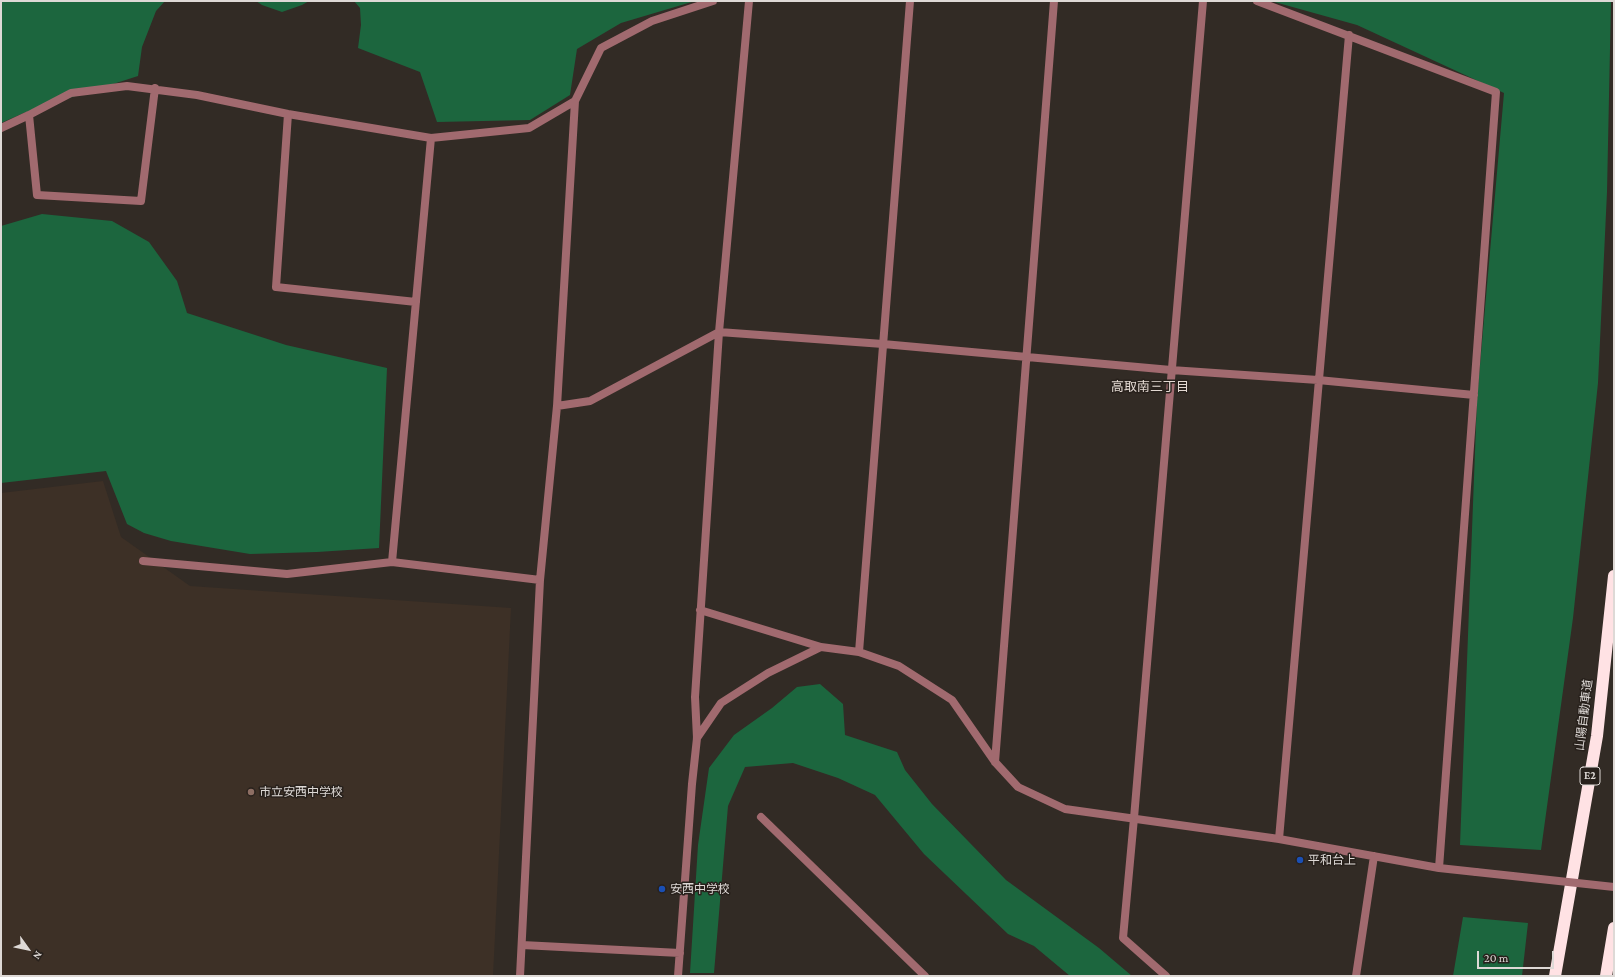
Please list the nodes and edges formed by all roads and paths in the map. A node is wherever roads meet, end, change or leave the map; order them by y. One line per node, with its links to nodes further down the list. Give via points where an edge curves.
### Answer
1 (713, 1): 9 (street, via 652,21 601,48)
2 (749, 1): 15 (street)
3 (910, 1): 16 (street)
4 (1054, 1): 17 (street)
5 (1203, 1): 18 (street)
6 (1257, 1): 7 (street)
7 (1350, 35): 19 (street); 20 (street, via 1496,92)
8 (154, 88): 10 (street); 11 (street, via 127,86 71,92); 11 (street, via 141,201 37,195)
9 (575, 101): 13 (street, via 530,128); 21 (street)
10 (288, 114): 13 (street); 14 (street, via 276,287)
11 (29, 115): 12 (street)
12 (1, 128)
13 (431, 138): 14 (street)
14 (416, 302): 23 (street)
15 (719, 332): 16 (street); 21 (street, via 590,401); 26 (street)
16 (883, 344): 17 (street); 28 (street)
17 (1026, 358): 18 (street); 30 (street)
18 (1171, 370): 19 (street); 32 (street)
19 (1318, 380): 20 (street); 33 (street)
20 (1474, 395): 35 (street)
21 (557, 406): 25 (street)
22 (143, 561): 23 (street, via 287,574)
23 (392, 562): 25 (street)
24 (1614, 576): 45 (highway, 山陽自動車道 / E2, via 1597,736)
25 (540, 580): 38 (street)
26 (700, 610): 27 (street); 29 (street, via 695,697)
27 (821, 647): 28 (street); 29 (street, via 768,672 721,703)
28 (859, 652): 30 (street, via 899,666 952,700)
29 (697, 738): 39 (street)
30 (995, 762): 32 (street, via 1018,787 1065,809)
31 (761, 817): 42 (street)
32 (1134, 818): 33 (street); 43 (street, via 1123,938)
33 (1279, 840): 34 (street)
34 (1374, 856): 35 (street); 44 (street)
35 (1439, 868): 36 (street, bridge)
36 (1614, 887)
37 (1614, 928): 46 (highway)
38 (522, 945): 39 (street); 40 (street)
39 (680, 953): 41 (street)
40 (520, 976)
41 (678, 976)
42 (925, 976)
43 (1166, 976)
44 (1356, 976)
45 (1555, 976)
46 (1606, 976)

